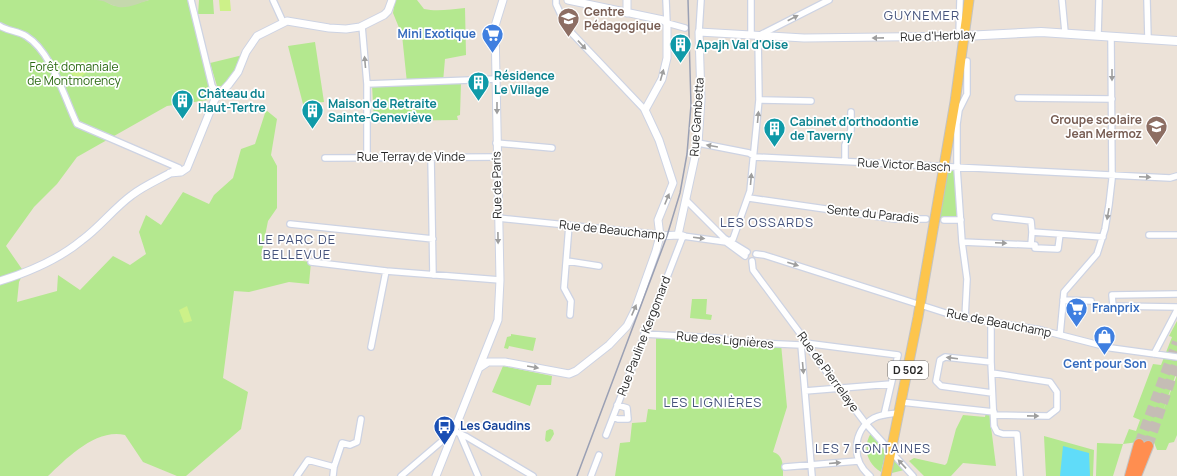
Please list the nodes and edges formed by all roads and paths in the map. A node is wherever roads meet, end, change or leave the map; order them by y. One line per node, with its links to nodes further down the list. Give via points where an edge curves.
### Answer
1 (190, 0): 34 (street, via 212,86)
2 (273, 0): 18 (street)
3 (392, 0): 21 (street, via 384,16)
4 (503, 0): 32 (street, Rue de Paris, via 496,26)
5 (556, 0): 39 (street, one-way to 39, via 566,28)
6 (568, 0): 17 (street)
7 (627, 0): 17 (street)
8 (666, 0): 19 (street)
9 (700, 0): 23 (street)
10 (751, 0): 26 (street)
11 (829, 0): 26 (street, one-way to 11)
12 (960, 0): 27 (street, via 959,27)
13 (969, 0): 27 (main road, D 502)
14 (1062, 0): 24 (street)
15 (1099, 0): 25 (street)
16 (1147, 0): 29 (street)
17 (627, 13): 19 (street, via 663,20)
18 (283, 22): 21 (street, via 346,29); 34 (street, via 257,36 238,72)
19 (667, 24): 22 (street); 39 (street, one-way to 19, via 662,79 667,58)
20 (0, 26): 52 (street, via 26,36 44,53 77,124)
21 (362, 26): 33 (street, one-way to 21)
22 (685, 28)
23 (699, 32): 26 (street, Rue d'Herblay); 41 (street, Rue Gambetta, via 701,100)
24 (1064, 32): 25 (main road, Rue d'Herblay); 27 (main road, Rue d'Herblay)
25 (1098, 35): 28 (main road, Rue d'Herblay)
26 (754, 36): 27 (street, Rue d'Herblay, one-way to 26); 37 (street)
27 (962, 36): 50 (main road, D 502)
28 (1111, 36): 29 (main road, Rue d'Herblay); 36 (street, one-way to 36)
29 (1148, 39): 30 (main road, Rue d'Herblay)
30 (1177, 41)
31 (967, 61): 51 (street, via 967,94 959,110 957,124)
32 (496, 79): 33 (street); 42 (street, Rue de Paris, one-way to 42)
33 (367, 84): 45 (street)
34 (219, 95): 52 (street, via 215,99 187,168)
35 (1018, 98): 36 (street)
36 (1112, 99): 53 (street)
37 (759, 100): 38 (street); 44 (street, one-way to 37)
38 (812, 101)
39 (645, 110): 70 (street, one-way to 39, via 658,220 673,183 659,140)
40 (852, 112): 49 (street, via 851,130 844,145)
41 (698, 143): 44 (street, Rue Victor Basch, one-way to 41); 56 (street, Rue Gambetta)
42 (496, 144): 43 (street); 47 (street, Rue de Paris)
43 (552, 148)
44 (753, 155): 49 (street, Rue Victor Basch); 55 (street, one-way to 44)
45 (367, 157): 46 (street, Rue Terray de Vinde); 48 (street, Rue Terray de Vinde)
46 (431, 157): 47 (street, Rue Terray de Vinde); 72 (street)
47 (496, 157): 58 (street, Rue de Paris)
48 (325, 158)
49 (845, 161): 50 (street, Rue Victor Basch)
50 (944, 168): 51 (street, Rue Victor Basch); 90 (main road, D 502)
51 (957, 168): 53 (street, Rue Victor Basch); 61 (street)
52 (177, 171): 86 (street, via 131,195 83,240 62,255)
53 (1112, 175): 54 (street, Rue Victor Basch, one-way to 54, via 1170,178); 71 (street, one-way to 71, via 1110,205)
54 (1177, 176)
55 (748, 198): 59 (street, Sente du Paradis, via 896,219); 74 (street, via 733,239)
56 (686, 201): 64 (street); 67 (street, Rue Gambetta)
57 (995, 217): 65 (street, via 1031,221)
58 (498, 218): 63 (street, Rue de Beauchamp); 85 (street, Rue de Paris, one-way to 85)
59 (926, 220)
60 (944, 220): 61 (street)
61 (961, 220): 75 (street)
62 (290, 224): 72 (street)
63 (569, 226): 70 (street, Rue de Beauchamp); 79 (street)
64 (718, 231): 73 (street, via 719,238); 74 (street)
65 (1032, 232): 66 (street); 76 (street)
66 (1060, 234): 71 (street); 76 (street, via 1058,249 1035,248 1035,245)
67 (680, 235): 70 (street, Rue de Beauchamp); 73 (street, Rue de Beauchamp, one-way to 73); 95 (street, Rue Pauline Kergomard)
68 (1149, 235): 69 (street)
69 (1177, 235)
70 (660, 236): 102 (street, one-way to 70, via 569,374 595,357 627,326 635,310)
71 (1103, 237): 88 (street, via 1097,254 1066,290)
72 (432, 239): 84 (street)
73 (714, 240): 74 (street, Rue de Beauchamp)
74 (727, 242): 77 (street, Rue de Beauchamp)
75 (962, 242): 76 (street, one-way to 76); 93 (street, via 967,279)
76 (1031, 245)
77 (746, 254): 78 (street, via 753,251); 81 (street, via 746,260)
78 (756, 254): 81 (street); 90 (street, Rue de Beauchamp, one-way to 90)
79 (566, 260): 82 (street); 92 (street, via 564,288 571,301)
80 (310, 262): 83 (street)
81 (752, 262): 97 (street, Rue de Pierrelaye, via 753,270 805,340)
82 (599, 266)
83 (386, 271): 84 (street); 98 (street)
84 (433, 275): 85 (street)
85 (500, 280): 99 (street, Rue de Paris, via 498,320)
86 (0, 281)
87 (1177, 294): 91 (street, via 1112,295 1113,306)
88 (1063, 300): 89 (street); 96 (street)
89 (1091, 301)
90 (916, 304): 93 (street, Rue de Beauchamp); 110 (main road, D 502)
91 (1177, 308): 100 (street)
92 (570, 315)
93 (965, 318): 94 (street, Rue de Beauchamp)
94 (991, 322): 96 (street, Rue de Beauchamp); 103 (street)
95 (644, 334): 97 (street, Rue des Lignières, via 717,338 734,342); 111 (street, Rue Pauline Kergomard)
96 (1060, 334): 100 (street, Rue de Beauchamp, via 1112,348)
97 (803, 344): 106 (street, Rue des Lignières, via 898,355); 107 (street, Rue de Pierrelaye); 108 (street, one-way to 108)
98 (371, 347)
99 (486, 350): 102 (street, via 487,357); 104 (street, Rue de Paris)
100 (1154, 354): 101 (street, Rue de Beauchamp)
101 (1177, 357)
102 (495, 362): 104 (street, via 488,362)
103 (991, 362): 105 (street); 109 (street, one-way to 109, via 945,357 940,360 936,378 941,386)
104 (479, 368): 118 (street, Rue de Paris)
105 (992, 373): 109 (street); 113 (street, one-way to 105, via 1048,416 1057,409 1057,392 1050,382)
106 (891, 384): 107 (street); 114 (street)
107 (839, 388): 108 (street); 117 (street, Rue de Pierrelaye)
108 (805, 391): 124 (street)
109 (992, 393): 113 (street)
110 (901, 402): 112 (main road, D 502); 113 (street)
111 (617, 405): 115 (street, Rue Pauline Kergomard); 115 (street, via 627,408 628,419)
112 (899, 413): 114 (street); 121 (main road, D 502)
113 (994, 414): 139 (street, via 997,432 1017,434)
114 (884, 415): 117 (street)
115 (612, 417): 119 (street, Rue Pauline Kergomard)
116 (361, 419): 125 (street, via 358,442 350,445 342,443)
117 (866, 424): 121 (street, Rue de Pierrelaye); 123 (street, via 858,436)
118 (455, 434): 130 (street, Rue de Paris); 131 (street); 132 (street, via 467,437)
119 (606, 435)
120 (442, 440): 129 (street)
121 (890, 452): 136 (main road, D 502); 137 (main road, D 502); 138 (street, Rue de Pierrelaye, one-way to 121)
122 (599, 455): 133 (street)
123 (858, 461): 124 (street, one-way to 123); 135 (street)
124 (811, 465): 126 (street); 134 (street)
125 (334, 467): 127 (street, via 308,460); 128 (street)
126 (785, 467)
127 (297, 476)
128 (333, 476)
129 (401, 476)
130 (436, 476)
131 (478, 476)
132 (534, 476)
133 (591, 476)
134 (812, 476)
135 (870, 476)
136 (882, 476)
137 (886, 476)
138 (912, 476)
139 (1020, 476)
140 (1130, 476): 141 (highway, via 1144,445)
141 (1136, 476)

